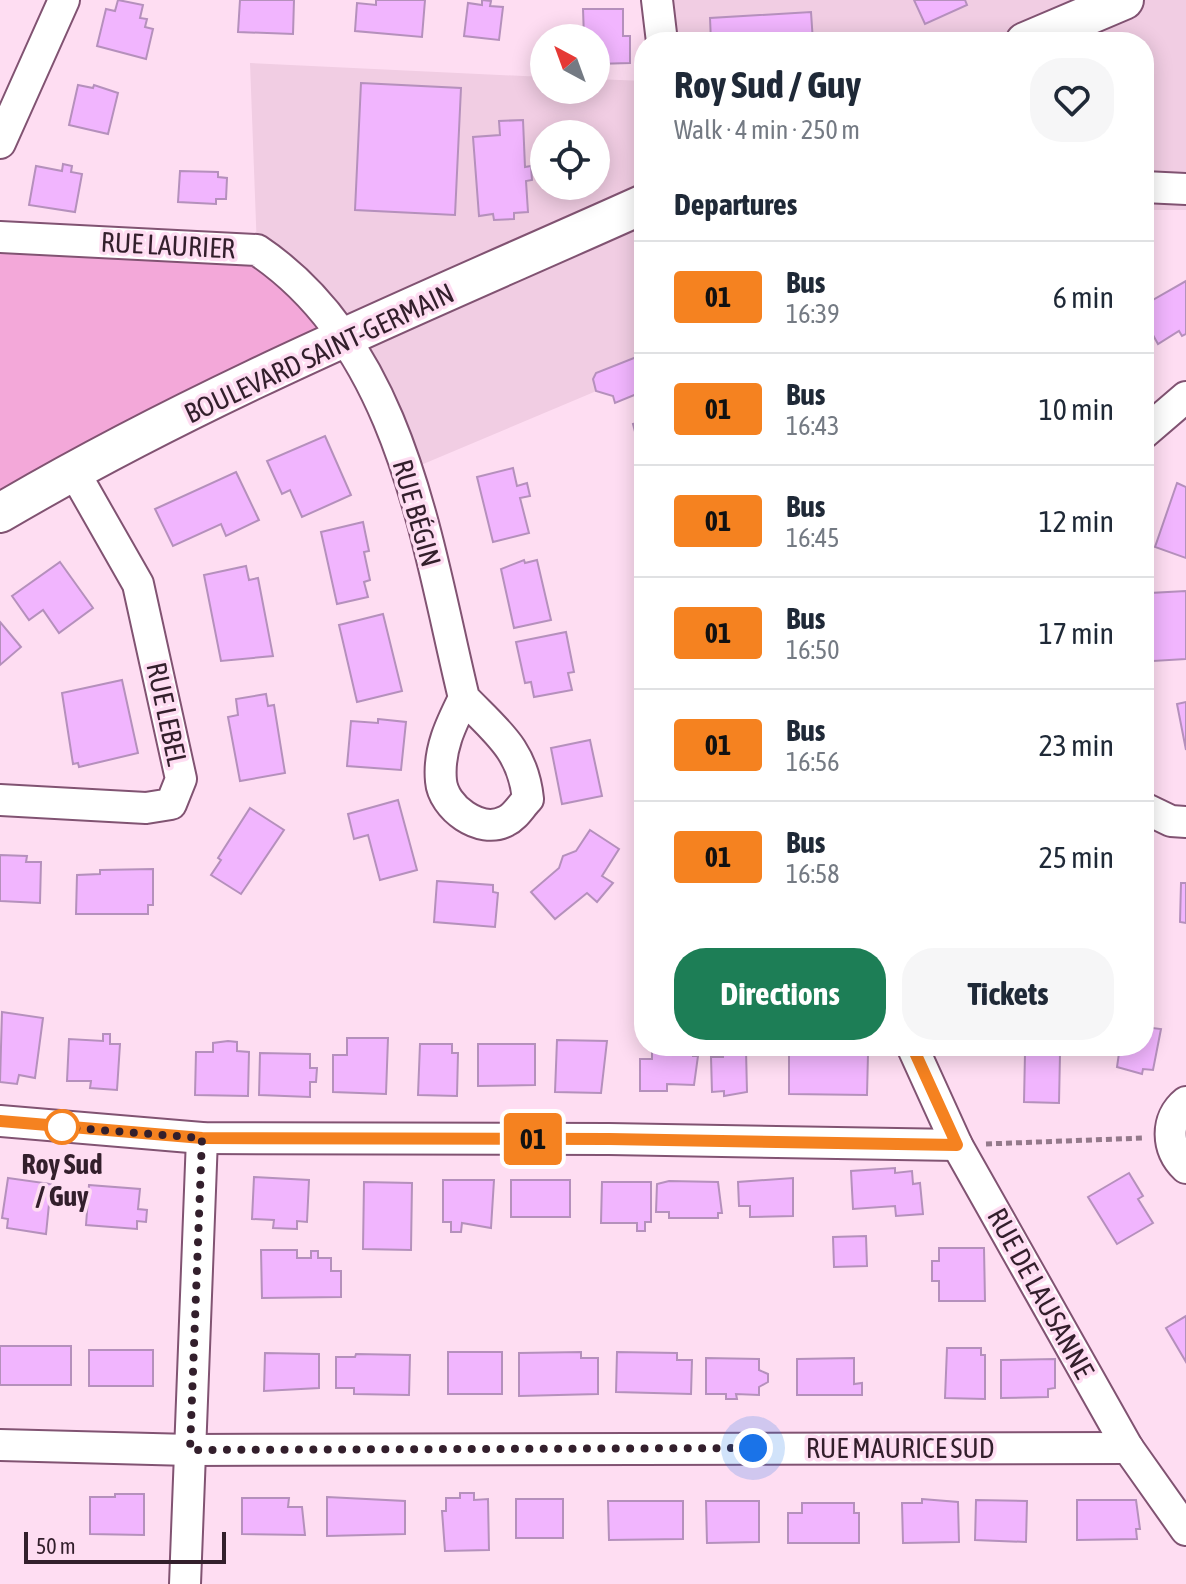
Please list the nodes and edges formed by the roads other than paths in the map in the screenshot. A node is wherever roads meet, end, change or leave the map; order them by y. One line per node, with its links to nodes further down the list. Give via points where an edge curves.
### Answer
1 (64, 0): 6 (street)
2 (657, 0): 4 (street)
3 (1124, 0): 5 (main road)
4 (661, 32)
5 (1049, 32)
6 (0, 143)
7 (1154, 187): 8 (street)
8 (1186, 189)
9 (634, 209): 11 (main road, BOULEVARD SAINT-GERMAIN)
10 (0, 237): 11 (street, RUE LAURIER, via 257,250 284,268)
11 (347, 338): 14 (main road, BOULEVARD SAINT-GERMAIN); 16 (street, RUE BÉGIN, via 409,470)
12 (1186, 397): 13 (street)
13 (1154, 424)
14 (73, 470): 15 (main road, BOULEVARD SAINT-GERMAIN); 17 (street, RUE LEBEL, via 138,584 181,779 171,804 146,808)
15 (0, 513)
16 (464, 698)
17 (0, 800)
18 (1154, 813): 19 (street)
19 (1186, 822)
20 (917, 1056): 24 (street, RUE DE LAUSANNE)
21 (1186, 1102): 25 (street, via 1174,1112 1169,1137)
22 (0, 1121): 23 (street)
23 (202, 1138): 24 (street); 28 (street)
24 (957, 1145): 27 (street, RUE DE LAUSANNE)
25 (1186, 1168)
26 (0, 1445): 28 (street, RUE MAURICE SUD)
27 (1128, 1448): 28 (street, RUE MAURICE SUD); 29 (street, RUE DE LAUSANNE)
28 (190, 1450): 30 (street)
29 (1186, 1530)
30 (185, 1584)

